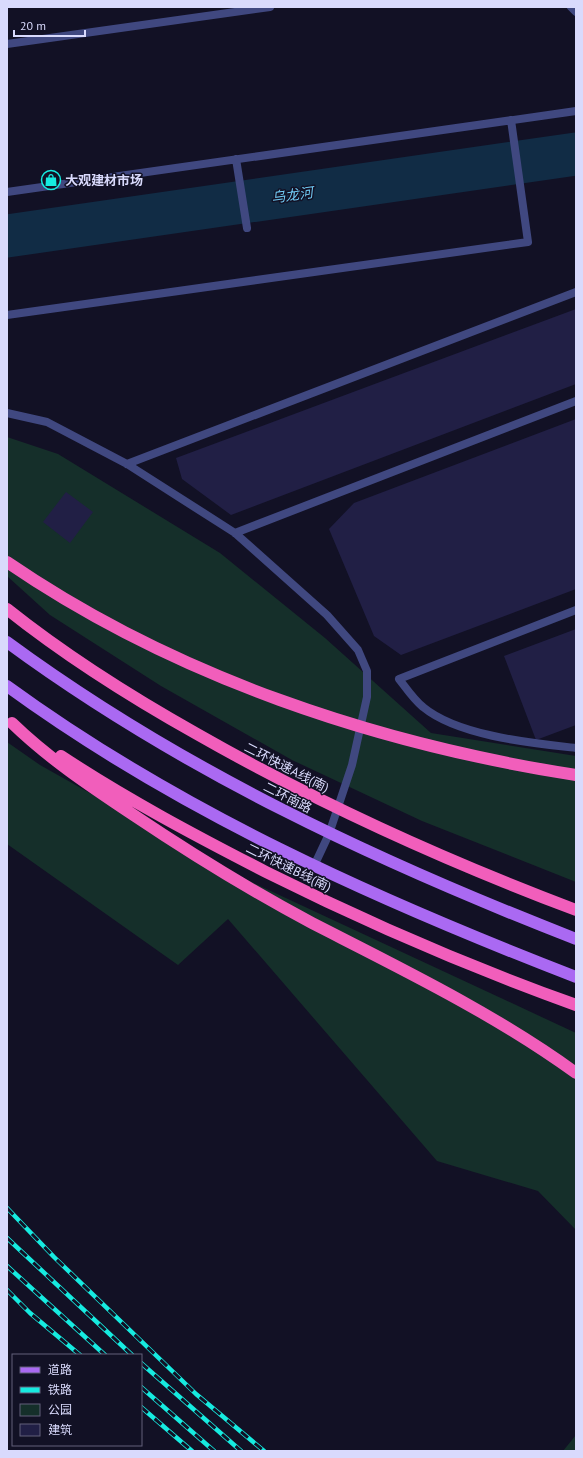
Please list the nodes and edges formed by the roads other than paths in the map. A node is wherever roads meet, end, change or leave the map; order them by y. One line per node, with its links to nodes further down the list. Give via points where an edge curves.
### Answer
1 (270, 7): 4 (lane)
2 (571, 7): 3 (lane)
3 (576, 12)
4 (7, 44)
5 (576, 111): 6 (lane)
6 (511, 120): 7 (lane); 11 (lane, via 528,242)
7 (236, 159): 8 (lane); 9 (lane)
8 (7, 192)
9 (247, 228)
10 (576, 292): 14 (lane)
11 (7, 315)
12 (576, 401): 15 (lane)
13 (7, 413): 14 (lane, via 46,422)
14 (127, 464): 15 (lane)
15 (235, 533): 24 (lane, via 328,615 358,650 367,671 367,697 352,765)
16 (7, 562): 23 (highway, via 48,589 120,629 195,665 275,697 407,739 486,758)
17 (7, 609): 26 (highway, 二环快速A线(南), via 117,686 234,755 396,836)
18 (576, 610): 22 (lane, via 399,679 422,707 452,724 523,742)
19 (7, 642): 24 (main road, 二环南路, via 60,680 158,743)
20 (7, 686): 25 (main road, via 140,773)
21 (10, 721): 29 (highway, 二环快速B线(南), via 126,796 276,877 416,941); 30 (highway, via 69,771 180,845 288,909 488,1015)
22 (576, 748)
23 (576, 775)
24 (329, 834): 25 (lane); 27 (main road, 二环南路, via 440,884)
25 (314, 866): 28 (main road, via 426,917)
26 (576, 910)
27 (576, 939)
28 (576, 977)
29 (576, 1005)
30 (576, 1073)

